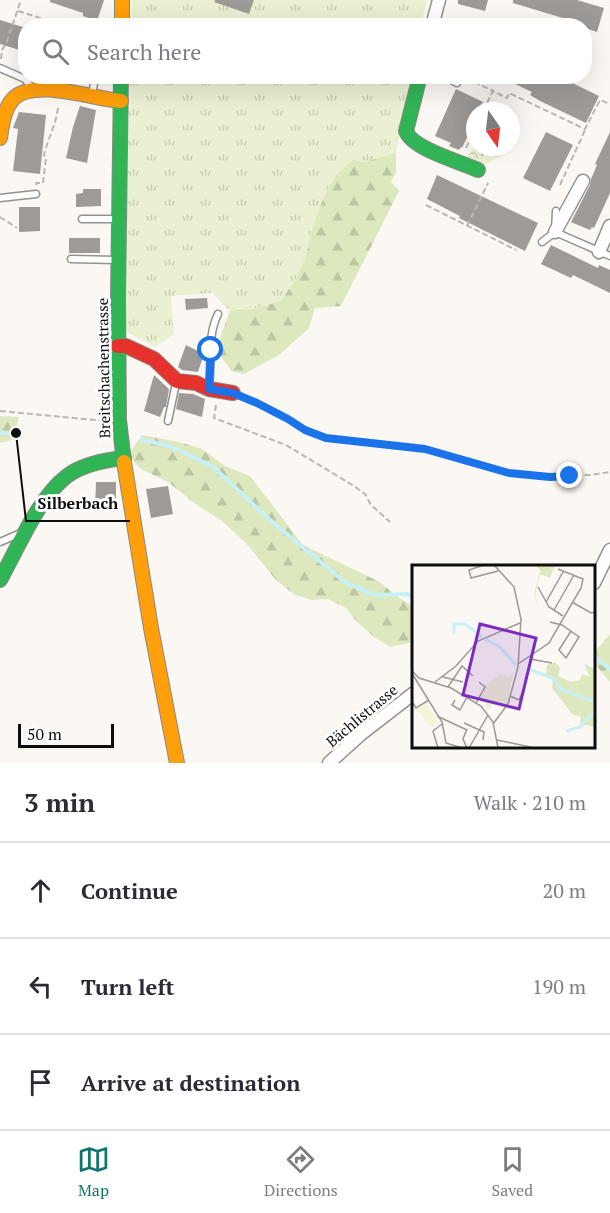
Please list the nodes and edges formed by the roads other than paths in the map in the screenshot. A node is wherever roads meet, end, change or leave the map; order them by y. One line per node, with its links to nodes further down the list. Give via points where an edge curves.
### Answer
1 (122, 0): 3 (street)
2 (439, 0): 4 (street)
3 (122, 18)
4 (434, 18)
5 (0, 68): 6 (lane)
6 (18, 76)
7 (25, 84): 15 (street, via 8,103)
8 (37, 84): 12 (street)
9 (93, 84): 13 (lane)
10 (121, 84): 14 (street, Breitschachenstrasse)
11 (418, 84): 17 (street, via 407,135)
12 (53, 89): 13 (street)
13 (92, 97): 14 (street)
14 (121, 101): 23 (street, Breitschachenstrasse)
15 (0, 126): 16 (street)
16 (0, 138)
17 (478, 170)
18 (583, 181): 25 (street)
19 (36, 194): 20 (lane)
20 (0, 198)
21 (556, 211): 25 (lane)
22 (82, 219): 23 (lane)
23 (120, 219): 29 (street, Breitschachenstrasse)
24 (610, 226): 27 (street)
25 (555, 232): 26 (lane); 27 (lane)
26 (542, 242)
27 (604, 254)
28 (71, 259): 29 (lane)
29 (120, 260): 31 (street, Breitschachenstrasse)
30 (218, 314): 33 (lane, via 210,336)
31 (118, 346): 32 (street, via 154,359); 35 (street, Breitschachenstrasse)
32 (177, 381): 33 (street); 34 (lane)
33 (221, 391)
34 (168, 421)
35 (124, 458): 36 (street, via 92,464 65,478); 42 (street, Breitschachenstrasse)
36 (26, 536): 37 (lane, via 20,532); 39 (street)
37 (0, 542)
38 (610, 550): 40 (street)
39 (0, 579)
40 (595, 581)
41 (412, 695): 43 (street, Bächlistrasse)
42 (177, 763)
43 (329, 763)

